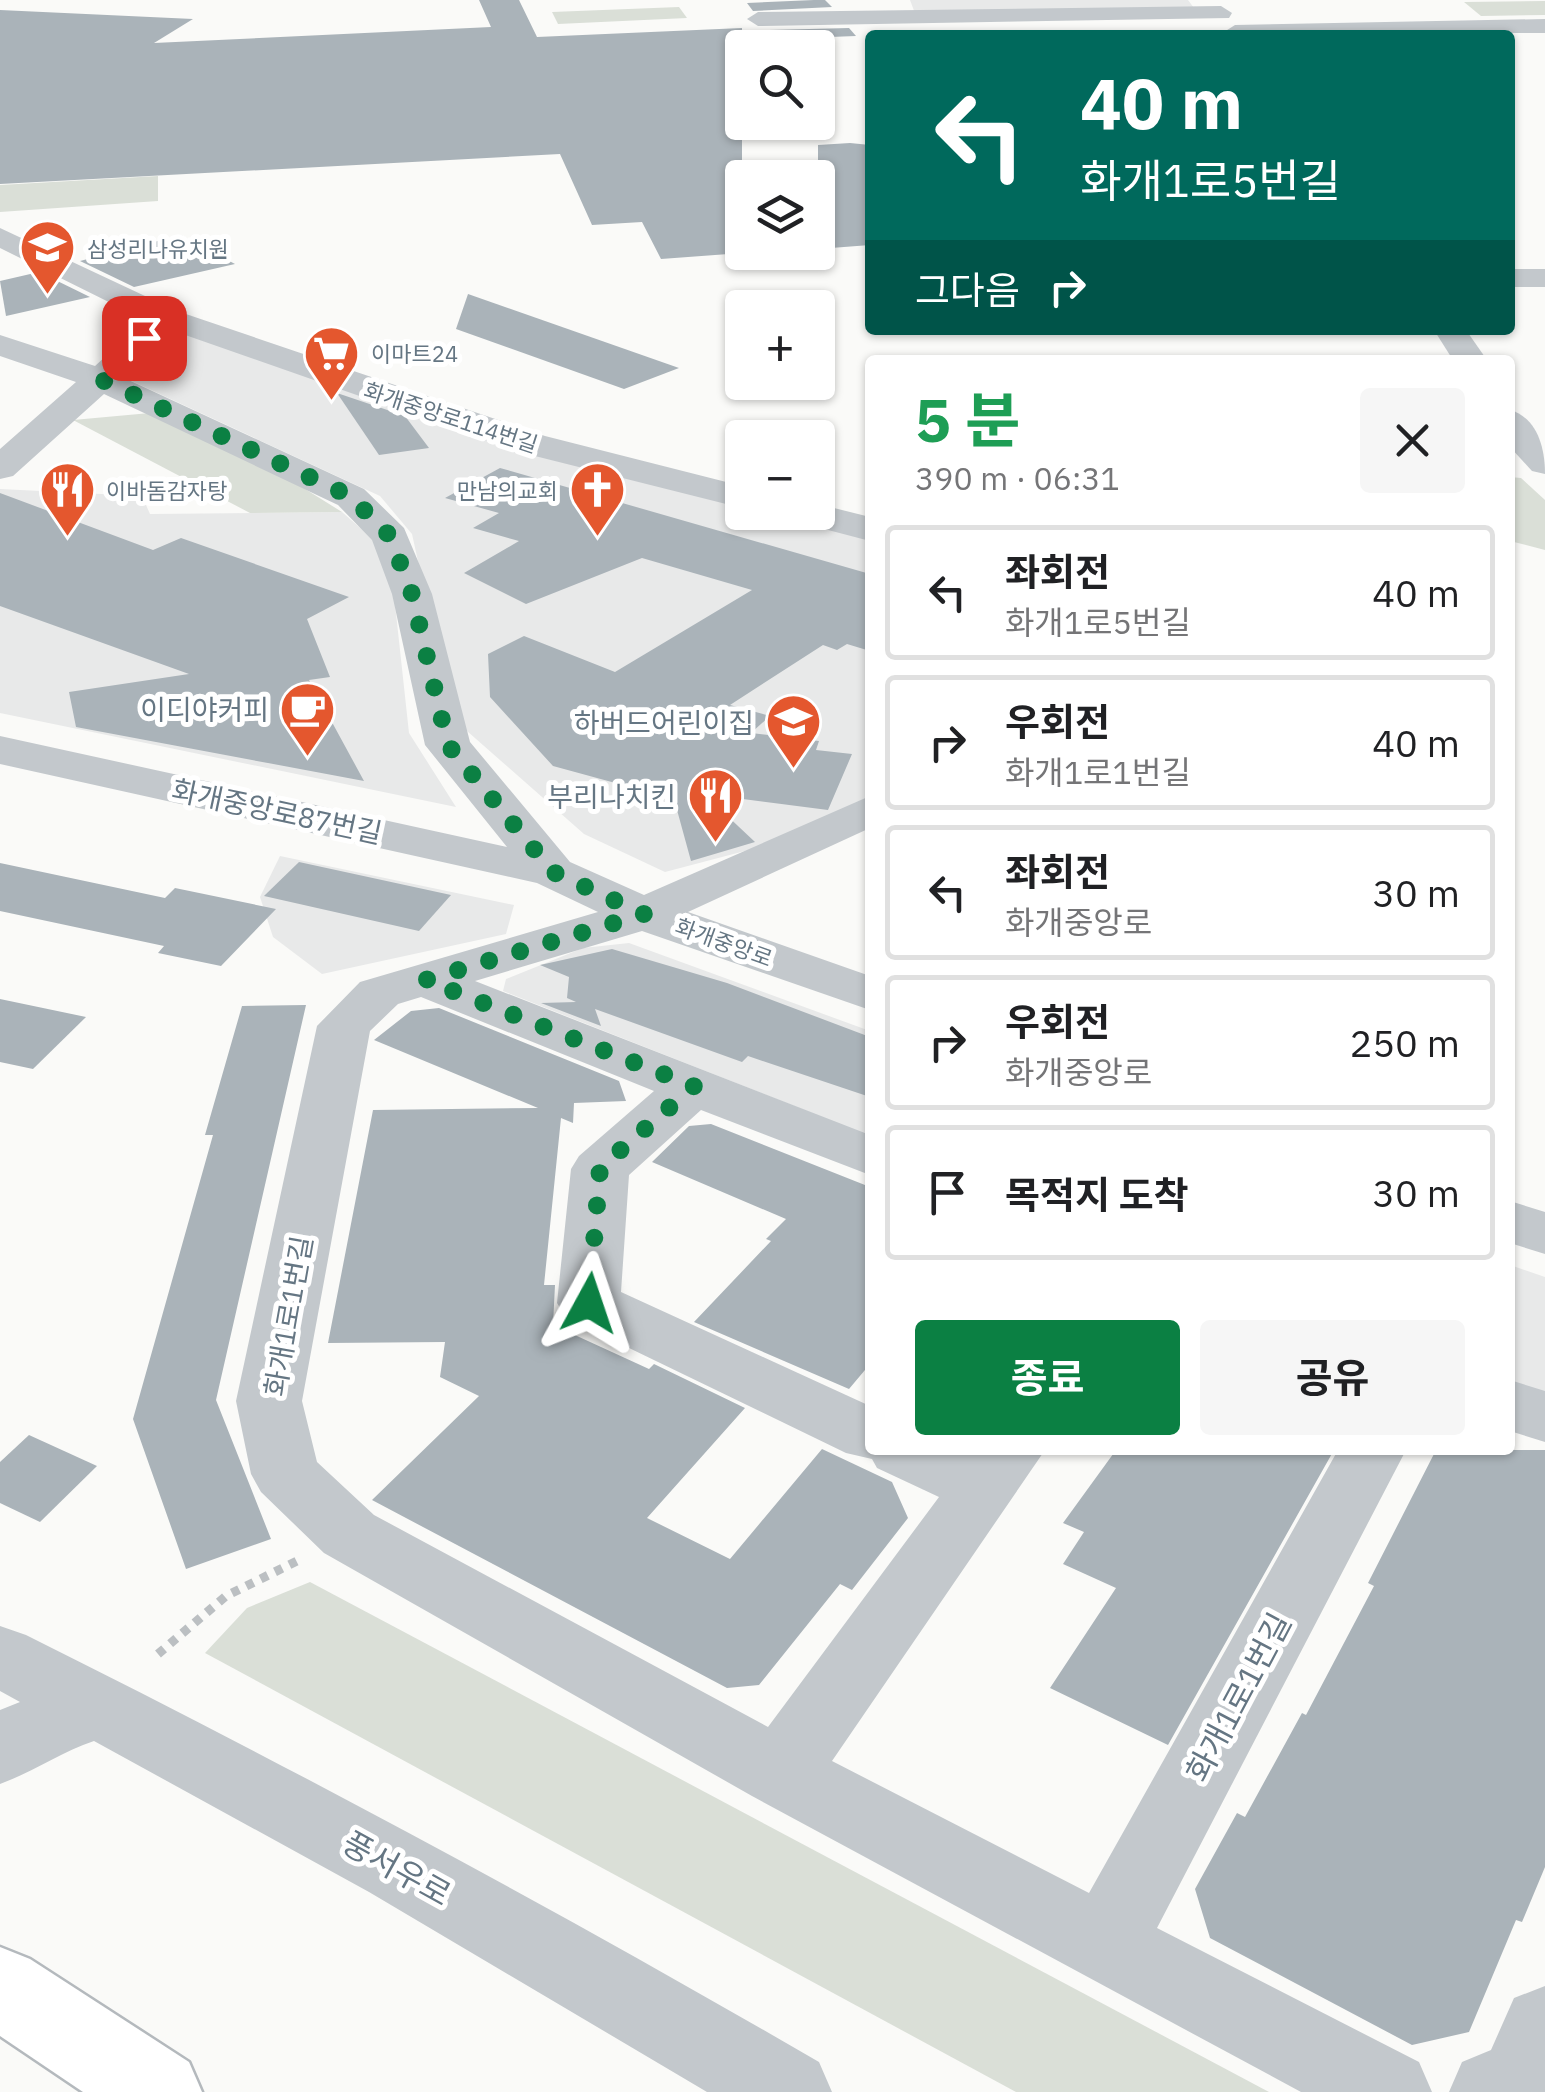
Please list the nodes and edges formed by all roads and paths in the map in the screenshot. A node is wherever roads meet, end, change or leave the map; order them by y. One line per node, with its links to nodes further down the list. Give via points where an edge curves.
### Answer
1 (1216, 6): 2 (street); 4 (street)
2 (758, 19)
3 (1545, 26): 5 (street)
4 (1233, 30)
5 (1390, 30)
6 (0, 237): 9 (street)
7 (1515, 278): 8 (street)
8 (1545, 278)
9 (166, 318): 11 (street); 13 (street, 화개중앙로114번길, via 532,444)
10 (0, 345): 11 (street, 화개중앙로)
11 (100, 379): 12 (street); 18 (street, 화개중앙로, via 350,496 390,536 412,594 448,745)
12 (0, 468)
13 (725, 493)
14 (835, 521): 15 (street)
15 (865, 529)
16 (0, 750): 18 (street, 화개중앙로87번길)
17 (865, 812): 19 (street, 화개1로1번길)
18 (553, 872): 19 (street, 화개중앙로)
19 (644, 914): 20 (street, 화개1로1번길); 21 (street, 화개중앙로)
20 (425, 980): 22 (street); 32 (street, 화개1로1번길, via 379,993 344,1026 269,1401 286,1474)
21 (865, 992)
22 (694, 1086): 23 (street); 28 (street, via 600,1168 589,1303)
23 (865, 1154)
24 (1515, 1223): 25 (street)
25 (1545, 1234)
26 (1515, 1406): 27 (street)
27 (1545, 1418)
28 (865, 1433)
29 (926, 1455): 31 (street)
30 (1369, 1455): 38 (street, 화개1로1번길)
31 (996, 1469): 37 (street)
32 (348, 1534): 33 (path, via 226,1596); 37 (street, 화개1로1번길)
33 (158, 1654)
34 (0, 1656): 35 (street, 풍서우로)
35 (101, 1707): 36 (street, via 34,1730); 42 (street, 풍서우로)
36 (0, 1752)
37 (780, 1772): 38 (street, 화개1로1번길)
38 (1105, 1944): 43 (street, 화개1로1번길)
39 (0, 1986): 41 (highway)
40 (1545, 2026): 44 (street, via 1522,2081)
41 (158, 2092)
42 (788, 2092)
43 (1388, 2092)
44 (1494, 2092)

